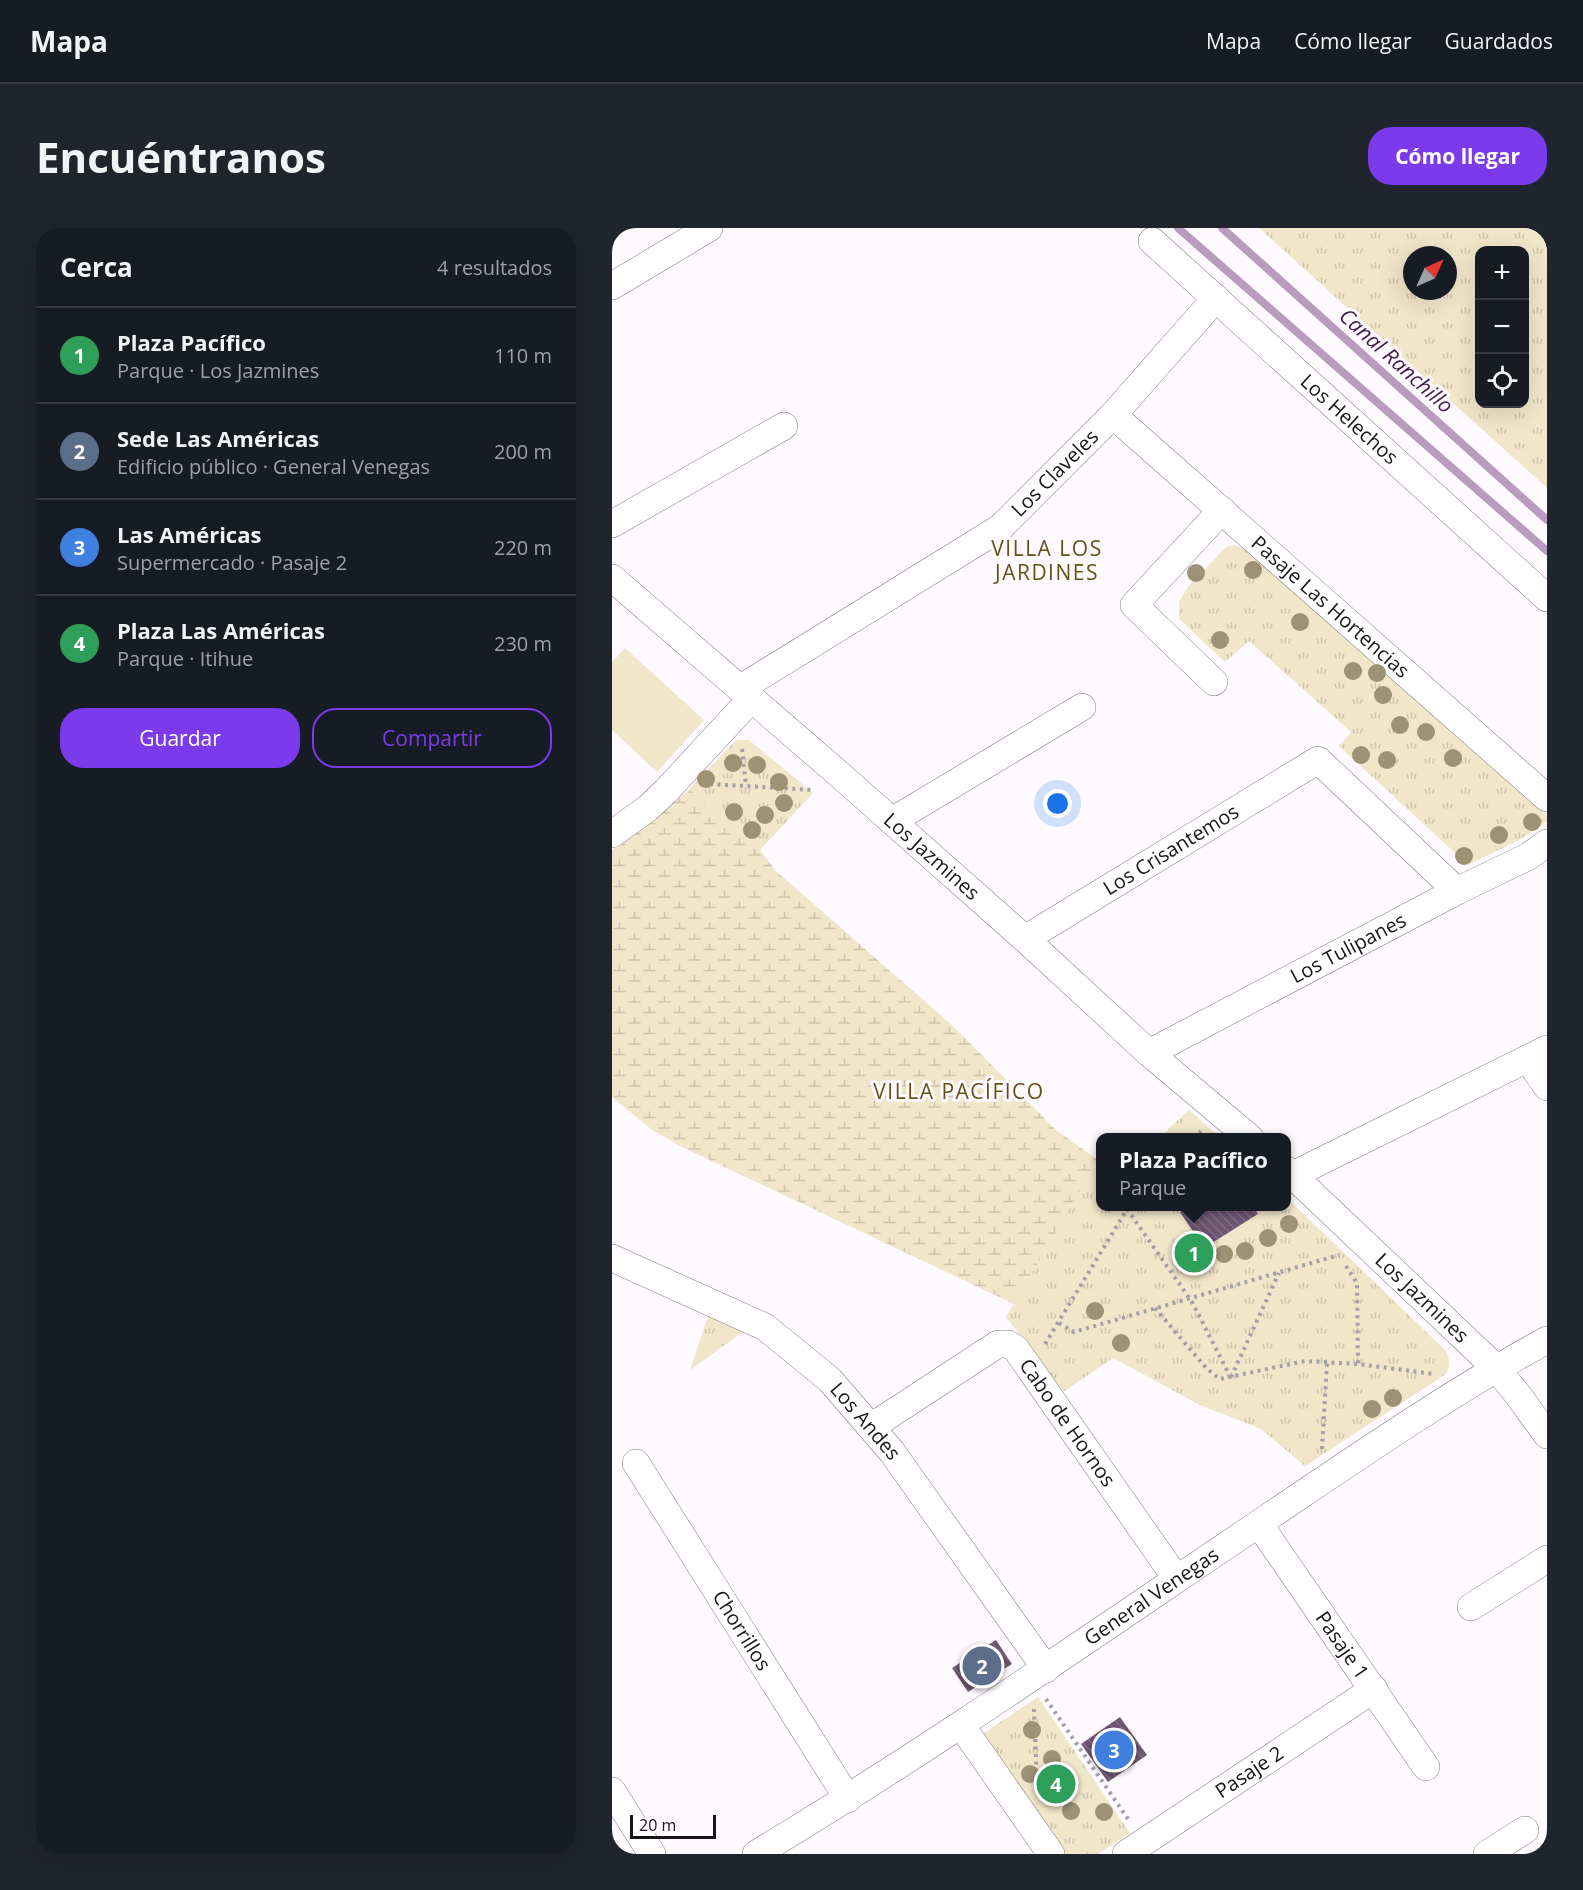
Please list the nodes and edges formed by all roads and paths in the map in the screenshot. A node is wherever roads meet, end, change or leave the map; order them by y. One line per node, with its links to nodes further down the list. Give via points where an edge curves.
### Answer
1 (709, 228): 3 (street)
2 (1152, 241): 4 (street, Los Helechos)
3 (612, 286)
4 (1216, 298): 5 (street, Los Claveles); 10 (street, Los Helechos)
5 (1113, 415): 7 (street, Pasaje Las Hortencias); 12 (street, Los Claveles, via 1000,528)
6 (784, 426): 8 (street)
7 (1222, 510): 11 (street, via 1134,605); 16 (street, Pasaje Las Hortencias)
8 (612, 524)
9 (612, 578): 12 (street, Los Jazmines)
10 (1547, 598)
11 (1214, 682)
12 (746, 693): 14 (street, Los Claveles); 15 (street, Los Jazmines)
13 (1082, 707): 17 (street)
14 (685, 771): 15 (path, via 699,784 826,791); 18 (street, Los Claveles, via 648,808)
15 (840, 775): 17 (street, Los Jazmines)
16 (1547, 798)
17 (892, 821): 21 (street, Los Jazmines)
18 (612, 834)
19 (1547, 843): 20 (street, Los Tulipanes)
20 (1457, 891): 21 (street, Los Crisantemos, via 1318,760); 22 (street, Los Tulipanes)
21 (1025, 939): 22 (street, Los Jazmines)
22 (1149, 1053): 25 (street, Los Jazmines)
23 (1537, 1054): 24 (street); 26 (street)
24 (1547, 1087)
25 (1245, 1133)
26 (1291, 1173)
27 (1291, 1174): 30 (street, Los Jazmines)
28 (1127, 1211): 36 (path)
29 (1131, 1211): 34 (path)
30 (1368, 1247): 31 (path); 41 (street, Los Jazmines)
31 (1339, 1255): 33 (path); 39 (path, via 1357,1283)
32 (612, 1258): 43 (street, Los Andes, via 765,1327 830,1380)
33 (1279, 1273): 34 (path); 42 (path)
34 (1190, 1298): 35 (path); 42 (path)
35 (1155, 1308): 36 (path, via 1074,1332); 42 (path, via 1207,1369 1220,1379)
36 (1059, 1323): 40 (path)
37 (1547, 1340): 41 (street, General Venegas)
38 (1327, 1363): 39 (path); 42 (path, via 1305,1361); 46 (path, via 1322,1450)
39 (1358, 1364): 41 (path)
40 (1029, 1368): 43 (street, Cabo de Hornos, via 1016,1349 998,1344); 49 (street, Cabo de Hornos)
41 (1486, 1374): 44 (street, Los Jazmines, via 1518,1395); 46 (street, General Venegas)
42 (1231, 1378)
43 (871, 1427): 51 (street, Los Andes, via 899,1461)
44 (1547, 1435)
45 (636, 1463): 57 (street, Chorrillos)
46 (1329, 1476): 47 (street, General Venegas)
47 (1259, 1524): 49 (street, General Venegas); 52 (street, Pasaje 1)
48 (1547, 1559): 50 (street)
49 (1176, 1578): 51 (street, General Venegas)
50 (1471, 1607)
51 (1039, 1674): 53 (street, General Venegas); 56 (path); 59 (path)
52 (1374, 1689): 54 (street, Pasaje 1); 59 (street, Pasaje 2)
53 (961, 1725): 57 (street, General Venegas); 62 (street)
54 (1426, 1767)
55 (612, 1791): 60 (street)
56 (1038, 1792)
57 (848, 1799): 61 (street, General Venegas)
58 (1525, 1830): 63 (street)
59 (1135, 1848)
60 (652, 1854)
61 (756, 1854)
62 (1051, 1854)
63 (1487, 1854)

